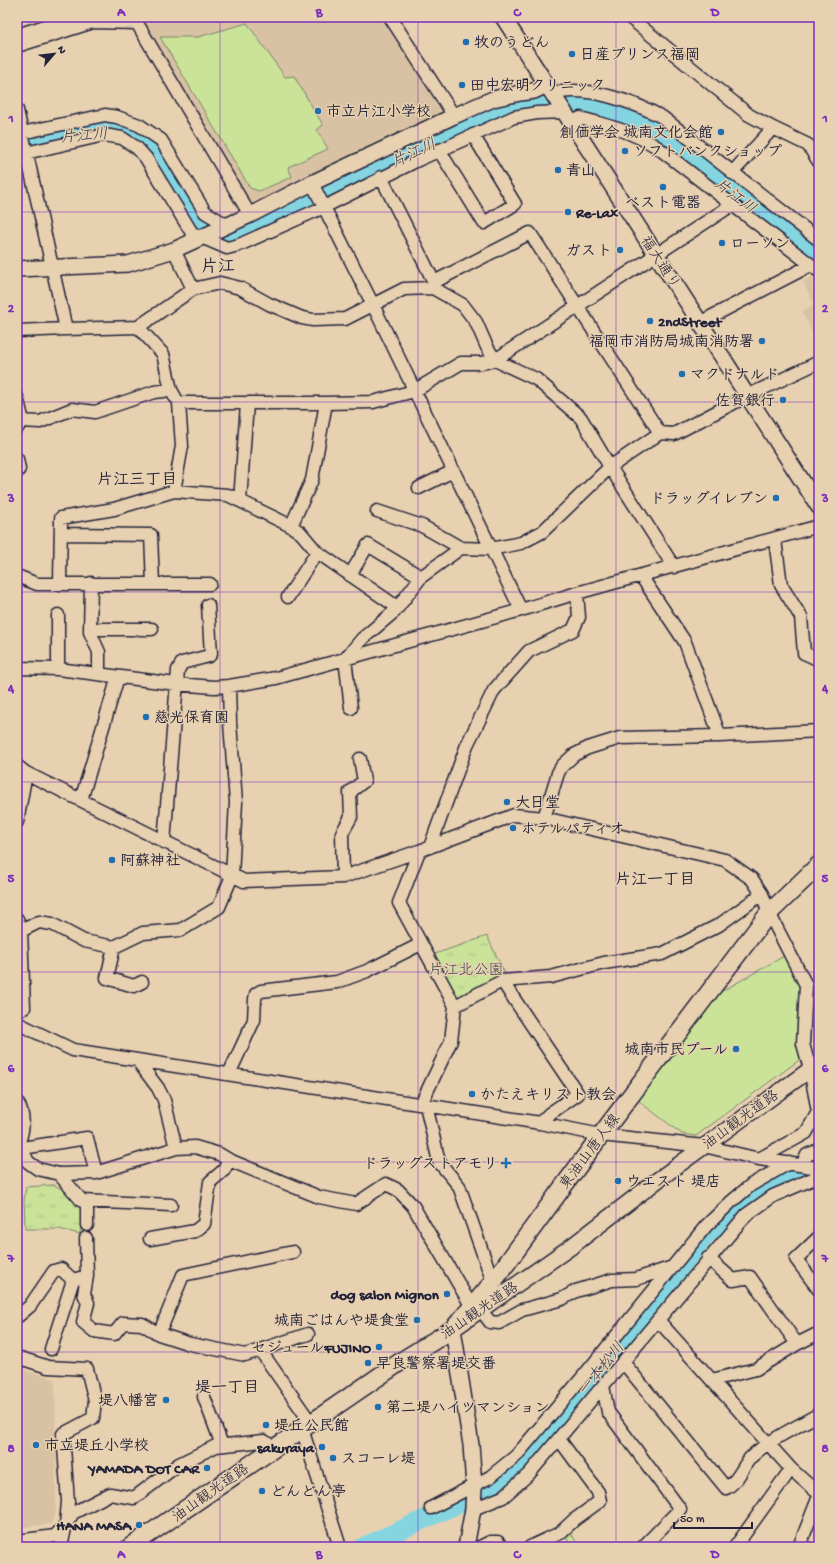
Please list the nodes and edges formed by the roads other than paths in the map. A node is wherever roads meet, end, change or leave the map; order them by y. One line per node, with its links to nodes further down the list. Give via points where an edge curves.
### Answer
1 (390, 17): 9 (street)
2 (503, 17): 7 (street, 福大通り)
3 (629, 17): 11 (street, via 749,115)
4 (68, 18): 5 (street)
5 (17, 35)
6 (17, 46): 23 (street, via 93,22 137,23)
7 (550, 90): 9 (street, via 520,93 493,100); 10 (street, 福大通り); 18 (street, via 593,93 642,107 662,117)
8 (17, 110): 12 (street)
9 (454, 116): 20 (street)
10 (568, 117): 13 (street, via 537,113 514,117); 22 (street, via 607,125 640,137 657,147); 28 (street, 福大通り)
11 (773, 128): 14 (street); 18 (street)
12 (21, 135): 16 (street); 24 (street, via 105,115 139,125 161,140 206,212)
13 (473, 135): 15 (street); 15 (street, via 515,204 484,223)
14 (814, 147): 17 (street)
15 (439, 150): 19 (street)
16 (22, 154): 25 (street, via 104,135 122,138 146,158 192,233); 29 (street)
17 (819, 162)
18 (732, 173): 26 (street)
19 (381, 177): 21 (street); 32 (street)
20 (313, 185): 21 (street); 23 (street)
21 (323, 205): 25 (street, via 239,245 227,248); 34 (street)
22 (732, 205): 28 (street); 30 (street)
23 (250, 215): 24 (street)
24 (226, 227): 25 (street)
25 (202, 236): 27 (street)
26 (819, 240)
27 (174, 250): 29 (street, via 128,264); 33 (street)
28 (655, 255): 35 (street); 36 (street, 福大通り)
29 (53, 266): 31 (street); 38 (street)
30 (815, 268): 36 (street)
31 (17, 269)
32 (434, 285): 34 (street, via 404,289); 35 (street, via 530,233); 40 (street, via 463,305 476,322)
33 (194, 289): 34 (street, via 220,283 240,288 269,304 313,320 345,319); 37 (street)
34 (373, 305): 43 (street)
35 (577, 306): 40 (street); 50 (street)
36 (699, 323): 44 (street, 福大通り)
37 (138, 327): 38 (street); 42 (street, via 164,354)
38 (66, 329): 39 (street)
39 (17, 330)
40 (496, 360): 43 (street, via 461,363); 52 (street, via 536,379 581,418)
41 (819, 362): 44 (street)
42 (170, 390): 46 (street); 49 (street, via 154,392 95,412 72,409 40,422)
43 (414, 391): 47 (street, via 373,402); 53 (street)
44 (747, 396): 50 (street, via 674,434); 58 (street, 福大通り)
45 (17, 397): 49 (street, via 22,418)
46 (179, 403): 48 (street); 56 (street, via 182,446)
47 (326, 403): 48 (street); 60 (street, via 312,480)
48 (247, 404): 57 (street)
49 (19, 425)
50 (660, 434): 52 (street)
51 (17, 459): 54 (street)
52 (610, 467): 65 (street, via 542,532 521,543); 67 (street)
53 (453, 471): 55 (street); 65 (street)
54 (17, 472)
55 (419, 488)
56 (174, 491): 57 (street, via 228,496); 62 (street, via 114,509 61,518)
57 (240, 501): 60 (street)
58 (819, 507)
59 (377, 511): 64 (street, via 422,526)
60 (291, 526): 66 (street, via 301,533)
61 (819, 526): 63 (street)
62 (61, 534): 72 (street); 74 (street, via 151,534)
63 (775, 540): 67 (street); 84 (street, via 781,585 801,617 804,653)
64 (462, 548): 65 (street); 71 (street)
65 (491, 549): 80 (street)
66 (317, 552): 68 (street); 77 (street)
67 (674, 567): 70 (street)
68 (350, 575): 71 (street, via 368,545); 79 (street)
69 (17, 576): 72 (street, via 37,584)
70 (641, 576): 76 (street); 94 (street, via 685,642)
71 (421, 577): 79 (street)
72 (60, 583): 73 (street)
73 (91, 583): 74 (street); 82 (street)
74 (153, 584): 75 (street)
75 (210, 584)
76 (577, 593): 80 (street); 101 (street, via 579,617 573,630 529,652 494,690 467,745)
77 (288, 597)
78 (208, 605): 90 (street, via 211,654 182,663)
79 (398, 607): 85 (street, via 362,639)
80 (521, 610): 85 (street)
81 (58, 615): 87 (street)
82 (90, 629): 83 (street); 88 (street, via 99,652)
83 (152, 629)
84 (819, 657)
85 (345, 659): 91 (street, via 276,678); 92 (street)
86 (17, 668): 87 (street)
87 (58, 669): 88 (street)
88 (100, 674): 89 (street)
89 (118, 677): 90 (street); 97 (street)
90 (176, 684): 91 (street); 100 (street)
91 (229, 686): 103 (street, via 236,802)
92 (351, 708)
93 (819, 731): 94 (street)
94 (720, 736): 98 (street, via 620,738 574,754 558,773)
95 (360, 759): 104 (street, via 364,781 350,792 351,817 342,833)
96 (22, 770): 97 (street); 99 (street)
97 (81, 800): 100 (street)
98 (544, 818): 101 (street, via 514,815); 105 (street, via 725,860 752,879)
99 (17, 822)
100 (164, 842): 103 (street)
101 (425, 849): 104 (street); 109 (street, via 399,903)
102 (819, 865): 106 (main road, 東油山唐人線)
103 (232, 876): 104 (street, via 244,881); 110 (street, via 219,907 182,930 143,933)
104 (343, 877)
105 (762, 894): 106 (street); 111 (street, via 718,925 662,954 604,962 551,977)
106 (769, 913): 117 (street, via 806,985 803,1044); 122 (main road, 東油山唐人線)
107 (17, 919): 108 (street)
108 (21, 930): 110 (street, via 39,922 52,924 84,941); 114 (street, via 24,1008)
109 (421, 944): 113 (street); 118 (street, via 367,971 337,982 262,991 256,994 254,1020)
110 (114, 947): 112 (street, via 106,978 134,986)
111 (502, 981): 113 (street); 121 (street, via 578,1094)
112 (142, 982)
113 (456, 1006): 120 (street, via 452,1041)
114 (17, 1009)
115 (17, 1023): 116 (street, via 74,1050)
116 (137, 1060): 118 (street); 125 (street, via 164,1100)
117 (815, 1066): 123 (street, 油山観光道路); 127 (street, via 818,1112 806,1132)
118 (229, 1074): 120 (street)
119 (17, 1102): 124 (street, via 24,1127 19,1142)
120 (424, 1105): 121 (street); 145 (street, via 439,1162 459,1186)
121 (540, 1123): 122 (street)
122 (601, 1135): 123 (street); 145 (main road, 東油山唐人線)
123 (704, 1146): 127 (street); 147 (street, 油山観光道路, via 572,1246)
124 (22, 1148): 131 (street, via 87,1138); 132 (street, via 28,1162 38,1169)
125 (176, 1148): 128 (street, via 195,1146); 131 (street)
126 (819, 1150): 130 (street, via 807,1156)
127 (760, 1159): 129 (street)
128 (229, 1160): 139 (street, via 224,1170 210,1182 204,1224 195,1231); 147 (street, via 318,1197 356,1204 386,1184 398,1190 412,1206)
129 (789, 1163): 130 (street); 142 (street, via 751,1185 731,1202 706,1226)
130 (804, 1165): 133 (street)
131 (96, 1173): 132 (street)
132 (59, 1174): 134 (street, via 82,1201)
133 (818, 1177): 141 (street, via 773,1196 746,1215)
134 (87, 1202): 135 (street); 136 (street)
135 (171, 1205)
136 (87, 1225)
137 (819, 1237): 146 (street, via 796,1259)
138 (86, 1238): 143 (street)
139 (150, 1239)
140 (292, 1252): 152 (street, via 183,1276)
141 (708, 1258): 149 (street); 154 (street, via 733,1280 750,1277)
142 (673, 1267): 147 (street, via 636,1279 612,1280 576,1291 562,1300 522,1310 499,1323 490,1322); 170 (street, via 516,1456 490,1477)
143 (87, 1276): 144 (street); 152 (street, via 84,1294 88,1303 83,1322 94,1331 114,1334 123,1323 142,1324)
144 (73, 1280): 148 (street, via 61,1269 54,1271 30,1306); 155 (street)
145 (493, 1282): 147 (main road, 東油山唐人線)
146 (819, 1290)
147 (476, 1308): 150 (main road, 東油山唐人線)
148 (17, 1317)
149 (658, 1320): 158 (street); 159 (street)
150 (453, 1329): 163 (main road, 油山観光道路); 170 (street, via 471,1445)
151 (819, 1333): 154 (street)
152 (159, 1334): 156 (street, via 190,1344 244,1355)
153 (308, 1334): 156 (street)
154 (797, 1344): 159 (street, via 756,1369)
155 (51, 1349)
156 (260, 1350): 163 (street)
157 (17, 1357): 172 (street, via 48,1367 87,1369 95,1401 93,1418 63,1434 68,1502)
158 (623, 1362): 160 (street); 165 (street, via 726,1488 732,1485 751,1458)
159 (712, 1380): 165 (street)
160 (603, 1386): 164 (street); 181 (street, via 608,1412 680,1509)
161 (204, 1397): 166 (street)
162 (819, 1414): 165 (street)
163 (306, 1426): 167 (main road, 油山観光道路); 176 (street)
164 (559, 1439): 170 (street, via 529,1474 503,1496); 180 (street, via 598,1492 600,1501 560,1533)
165 (768, 1444): 168 (street)
166 (222, 1445): 167 (street, via 264,1441); 172 (street, via 179,1464 134,1498 110,1494 73,1513)
167 (275, 1447): 175 (main road, 油山観光道路)
168 (791, 1469): 169 (street); 182 (street)
169 (819, 1495): 183 (street)
170 (474, 1497): 171 (street); 177 (street)
171 (431, 1508)
172 (66, 1524): 173 (street, via 55,1536); 174 (street)
173 (17, 1541)
174 (61, 1547)
175 (130, 1547)
176 (340, 1547)
177 (466, 1547)
178 (480, 1547): 179 (street, via 490,1542 498,1542)
179 (502, 1547)
180 (530, 1547)
181 (643, 1547)
182 (735, 1547)
183 (799, 1547)

